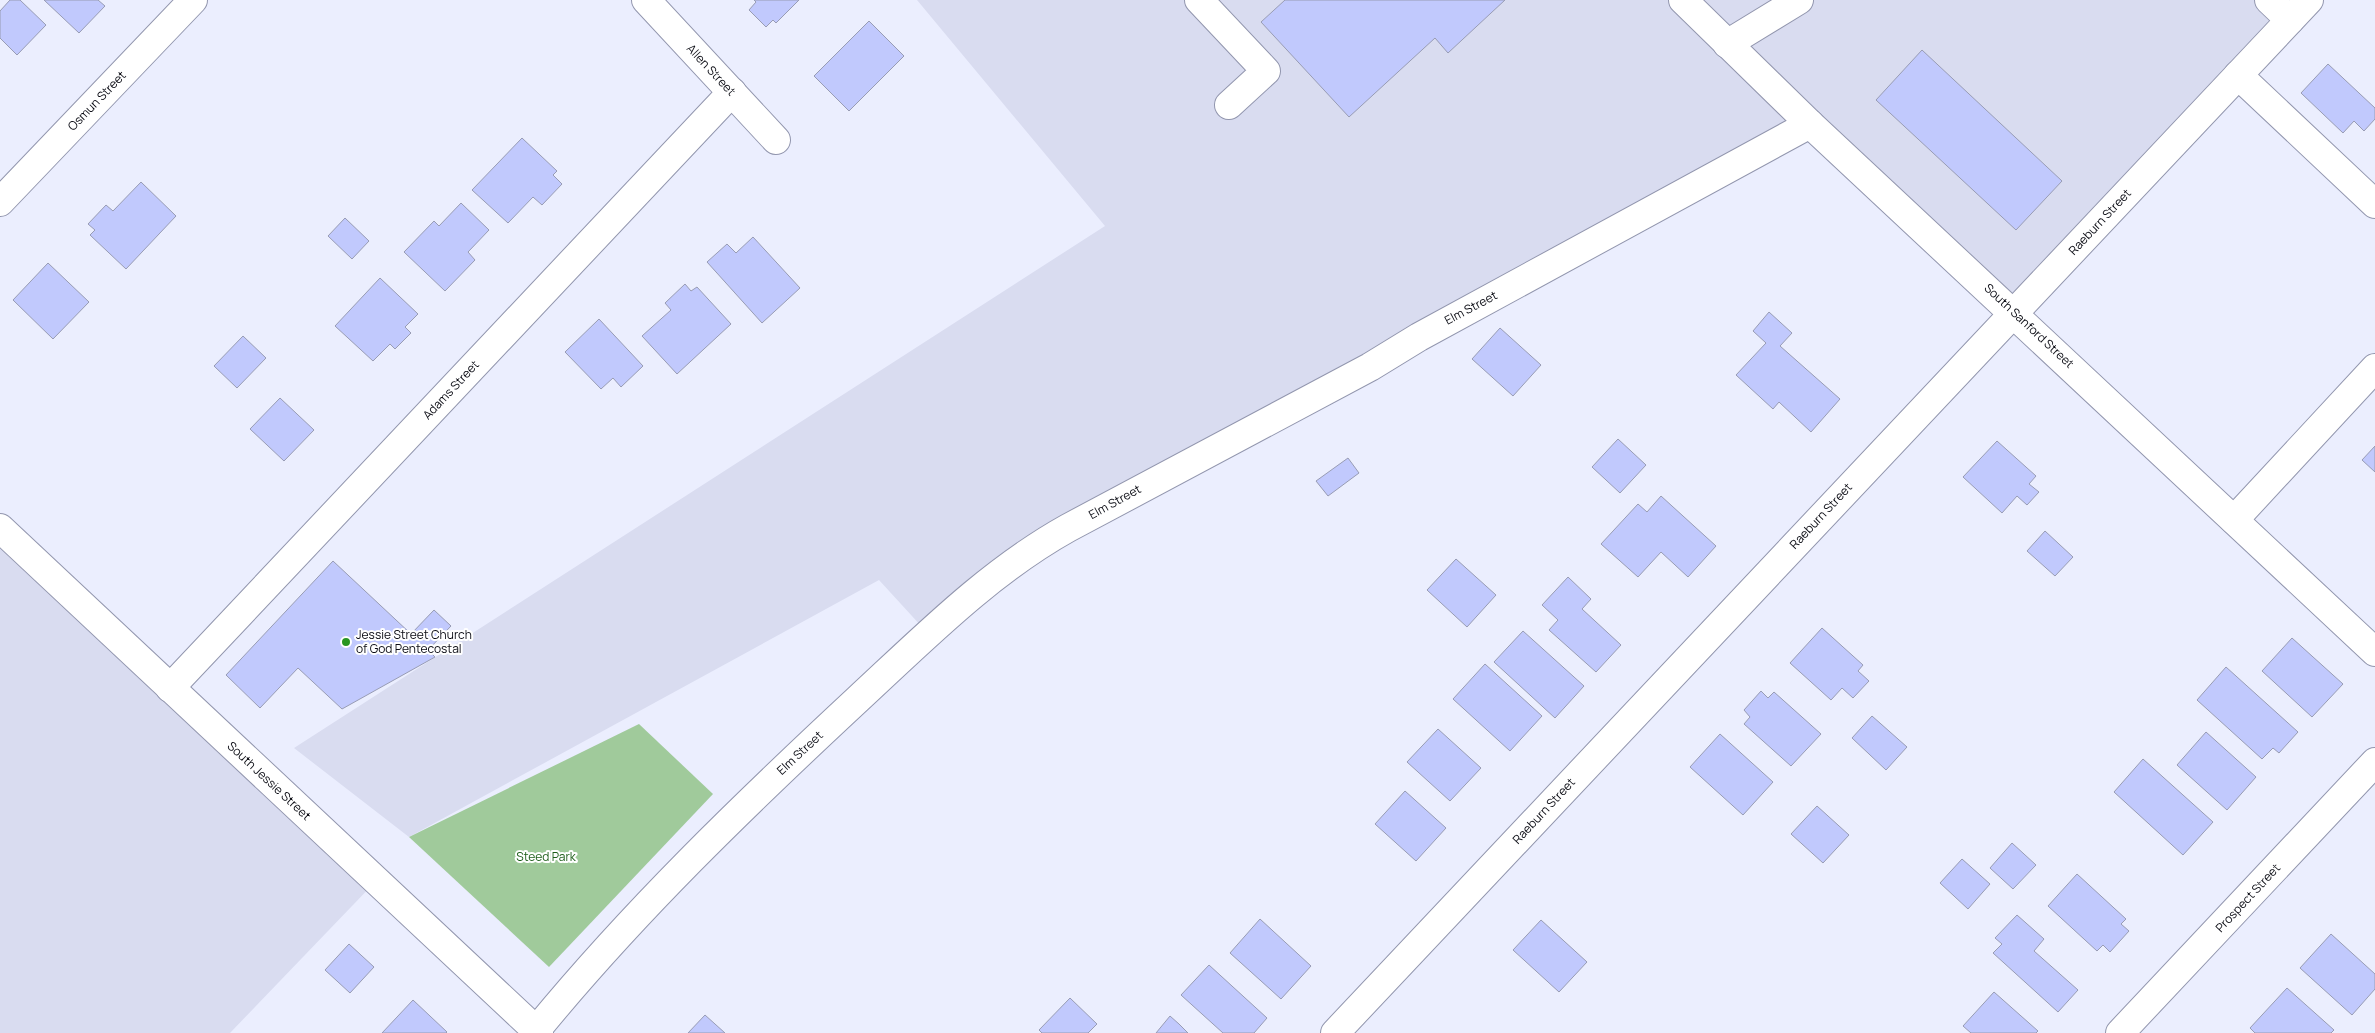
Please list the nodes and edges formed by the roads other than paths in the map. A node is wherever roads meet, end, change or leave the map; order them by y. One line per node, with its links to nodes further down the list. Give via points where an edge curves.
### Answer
1 (194, 0): 15 (street, Osmun Street)
2 (646, 0): 11 (street, Allen Street)
3 (1199, 0): 12 (street, via 1266,71)
4 (1683, 0): 9 (street, South Sanford Street)
5 (1799, 0): 9 (street)
6 (2269, 0): 8 (street)
7 (2309, 0): 8 (street, Raeburn Street)
8 (2290, 20): 10 (street, Raeburn Street)
9 (1727, 44): 13 (street, South Sanford Street)
10 (2238, 75): 16 (street); 17 (street, Raeburn Street)
11 (732, 92): 14 (street, Allen Street); 22 (street, Adams Street)
12 (1229, 105)
13 (1810, 124): 17 (street, South Sanford Street); 24 (street, Elm Street, via 1026,553 943,620 731,818 562,998)
14 (776, 140)
15 (0, 202)
16 (2375, 204)
17 (2014, 312): 19 (street, South Sanford Street); 25 (street, Raeburn Street)
18 (2375, 368): 19 (street)
19 (2234, 520): 21 (street, South Sanford Street)
20 (0, 528): 22 (street, South Jessie Street)
21 (2375, 652)
22 (170, 688): 24 (street, South Jessie Street)
23 (2375, 762): 26 (street, Prospect Street)
24 (537, 1032)
25 (1335, 1033)
26 (2120, 1033)

